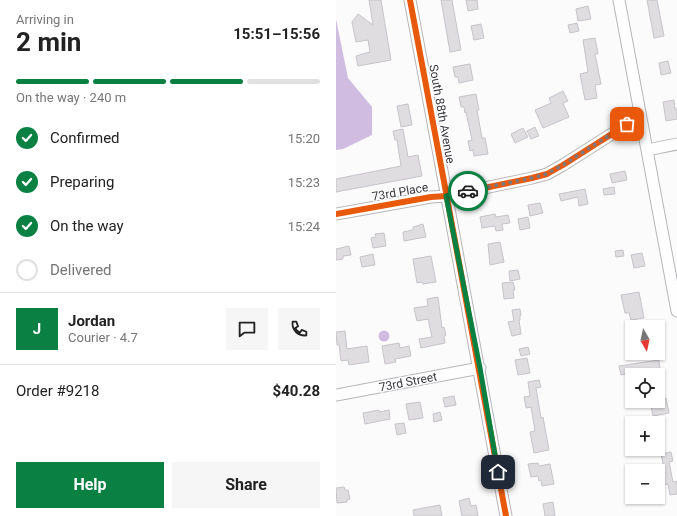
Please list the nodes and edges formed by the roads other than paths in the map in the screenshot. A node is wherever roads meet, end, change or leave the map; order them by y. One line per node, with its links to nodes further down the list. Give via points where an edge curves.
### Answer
1 (410, 0): 6 (street, South 88th Avenue)
2 (619, 0): 3 (street)
3 (640, 116): 5 (street); 6 (street, 73rd Place, via 546,174)
4 (677, 144): 5 (street)
5 (647, 150): 8 (street)
6 (446, 196): 7 (street, 73rd Place); 9 (street, South 88th Avenue)
7 (336, 214)
8 (677, 311)
9 (480, 368): 10 (street, 73rd Street); 11 (street, South 88th Avenue)
10 (336, 395)
11 (506, 516)

